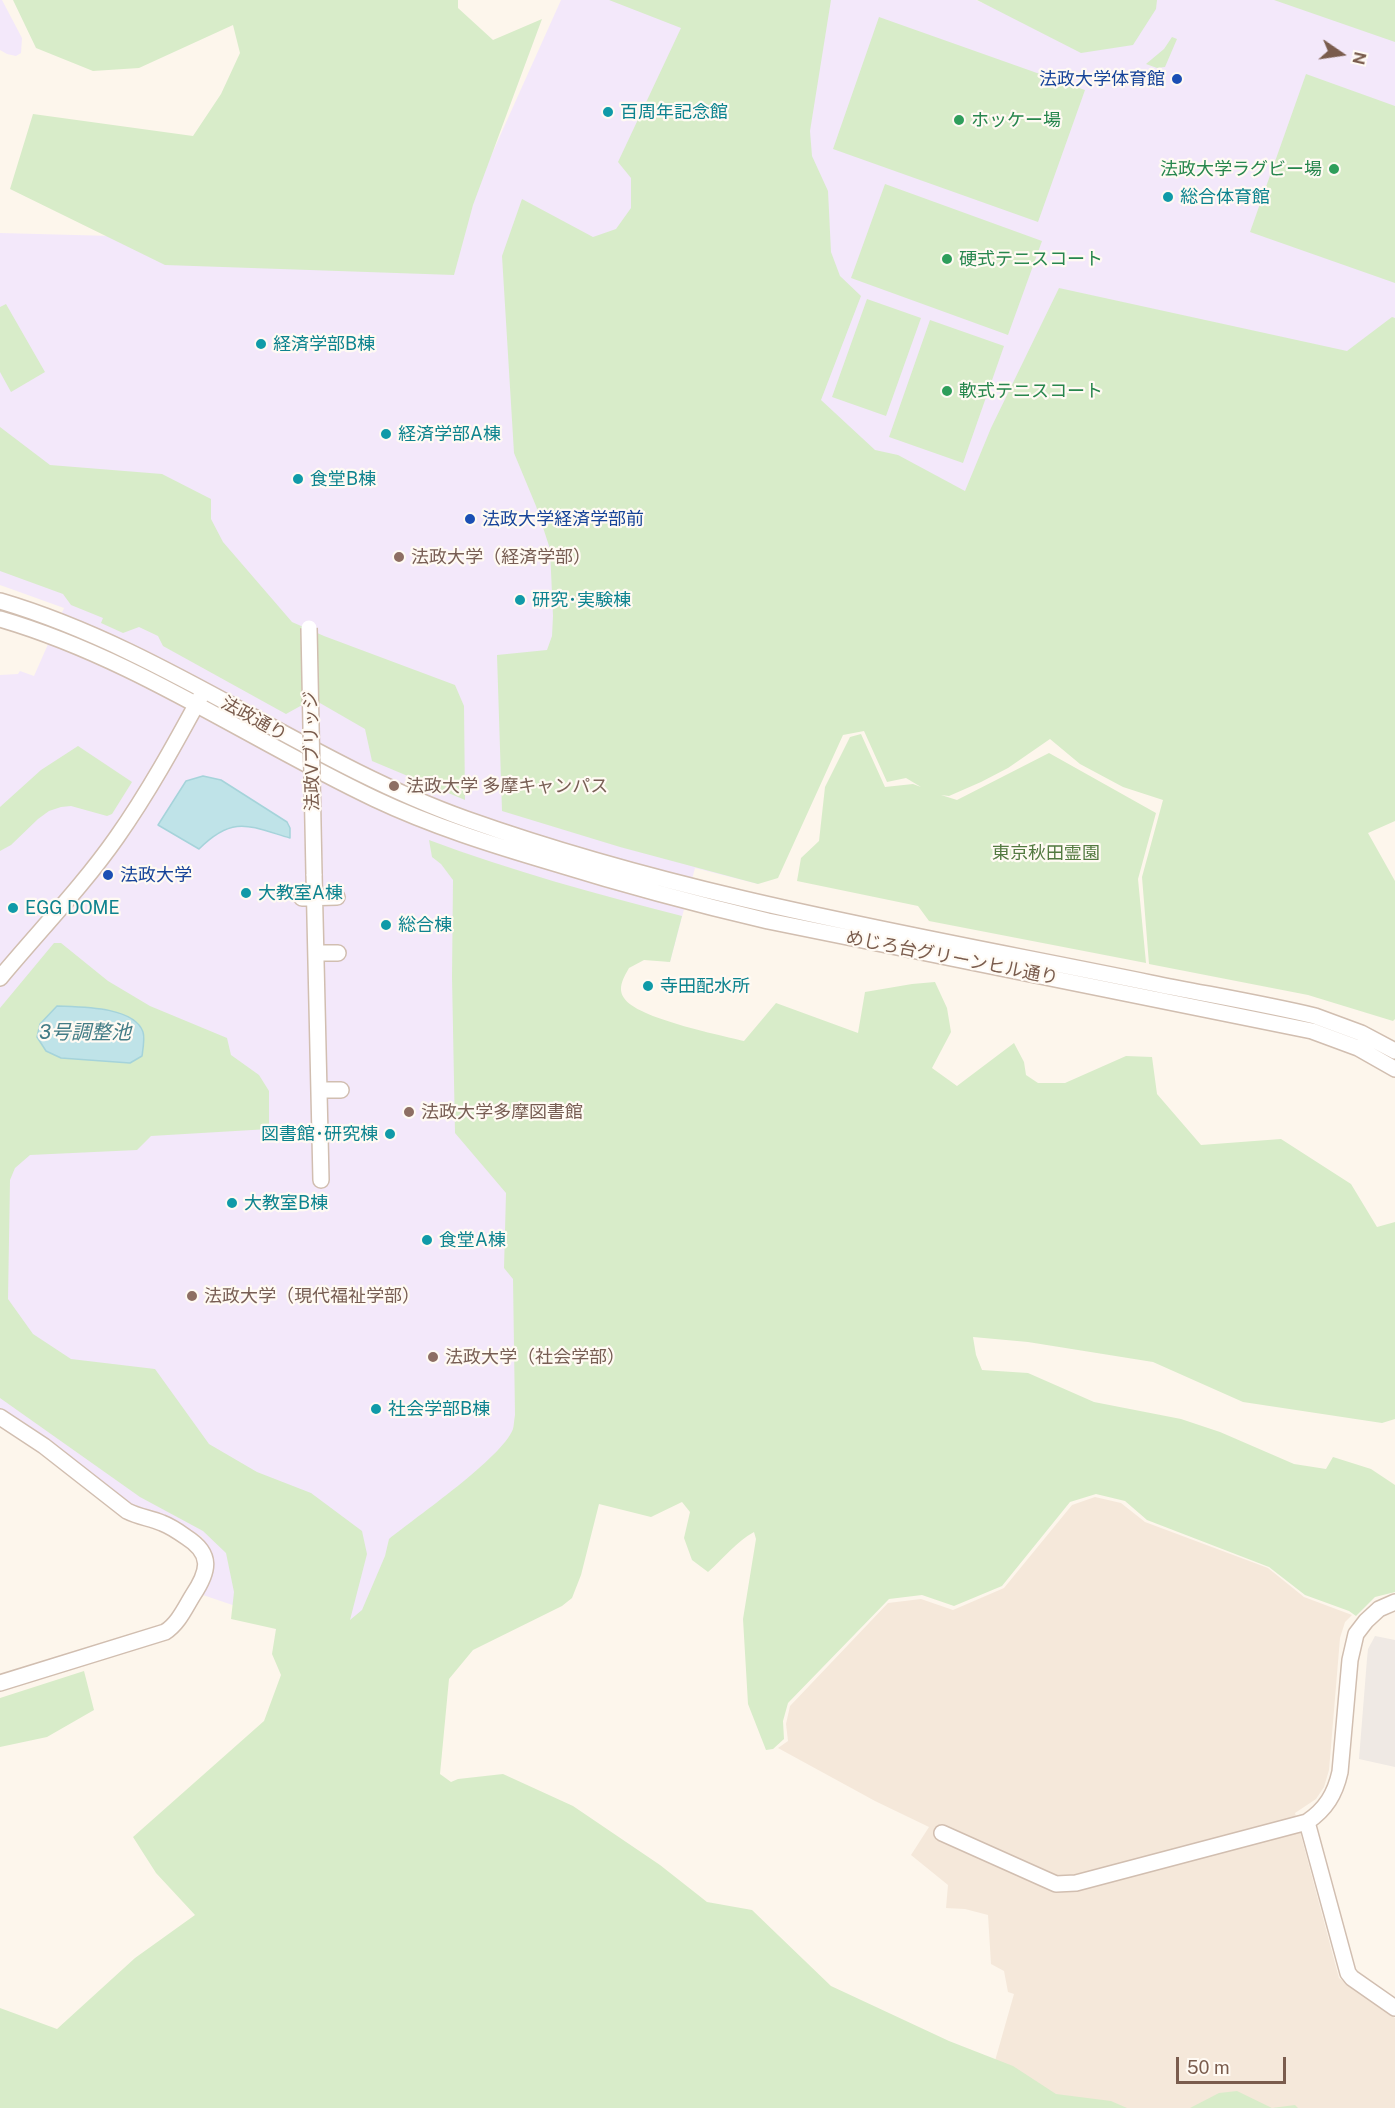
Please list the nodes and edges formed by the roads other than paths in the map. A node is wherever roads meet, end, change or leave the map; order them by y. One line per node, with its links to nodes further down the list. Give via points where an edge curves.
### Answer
1 (0, 602): 4 (street, 法政通り, via 116,645)
2 (0, 619): 5 (street, 法政通り, via 108,660)
3 (309, 623): 8 (street, 法政Vブリッジ, bridge, via 314,874)
4 (204, 691): 5 (street); 6 (street, 法政通り, via 382,785)
5 (196, 706): 6 (street, 法政通り, via 378,800 455,832); 11 (street, via 117,837)
6 (508, 841): 12 (street, めじろ台グリーンヒル通り, via 770,905 1314,1016 1361,1033); 13 (street, めじろ台グリーンヒル通り, via 690,902 768,921 1312,1031 1358,1048)
7 (337, 897): 8 (street)
8 (308, 898): 10 (street, 法政Vブリッジ)
9 (338, 953): 10 (street)
10 (316, 954): 14 (street, 法政Vブリッジ)
11 (0, 978)
12 (1395, 1051)
13 (1395, 1069)
14 (319, 1090): 15 (street); 16 (street, 法政Vブリッジ)
15 (341, 1090)
16 (321, 1180)
17 (0, 1417): 19 (street, via 127,1511 162,1522 193,1541 201,1550 206,1567 199,1587 165,1632)
18 (1395, 1602): 20 (street, via 1379,1609 1356,1634 1350,1660 1341,1772 1336,1789 1319,1813)
19 (0, 1683)
20 (1307, 1822): 21 (street, via 1064,1884 1056,1884); 22 (street, via 1348,1972)
21 (942, 1833)
22 (1395, 2008)

